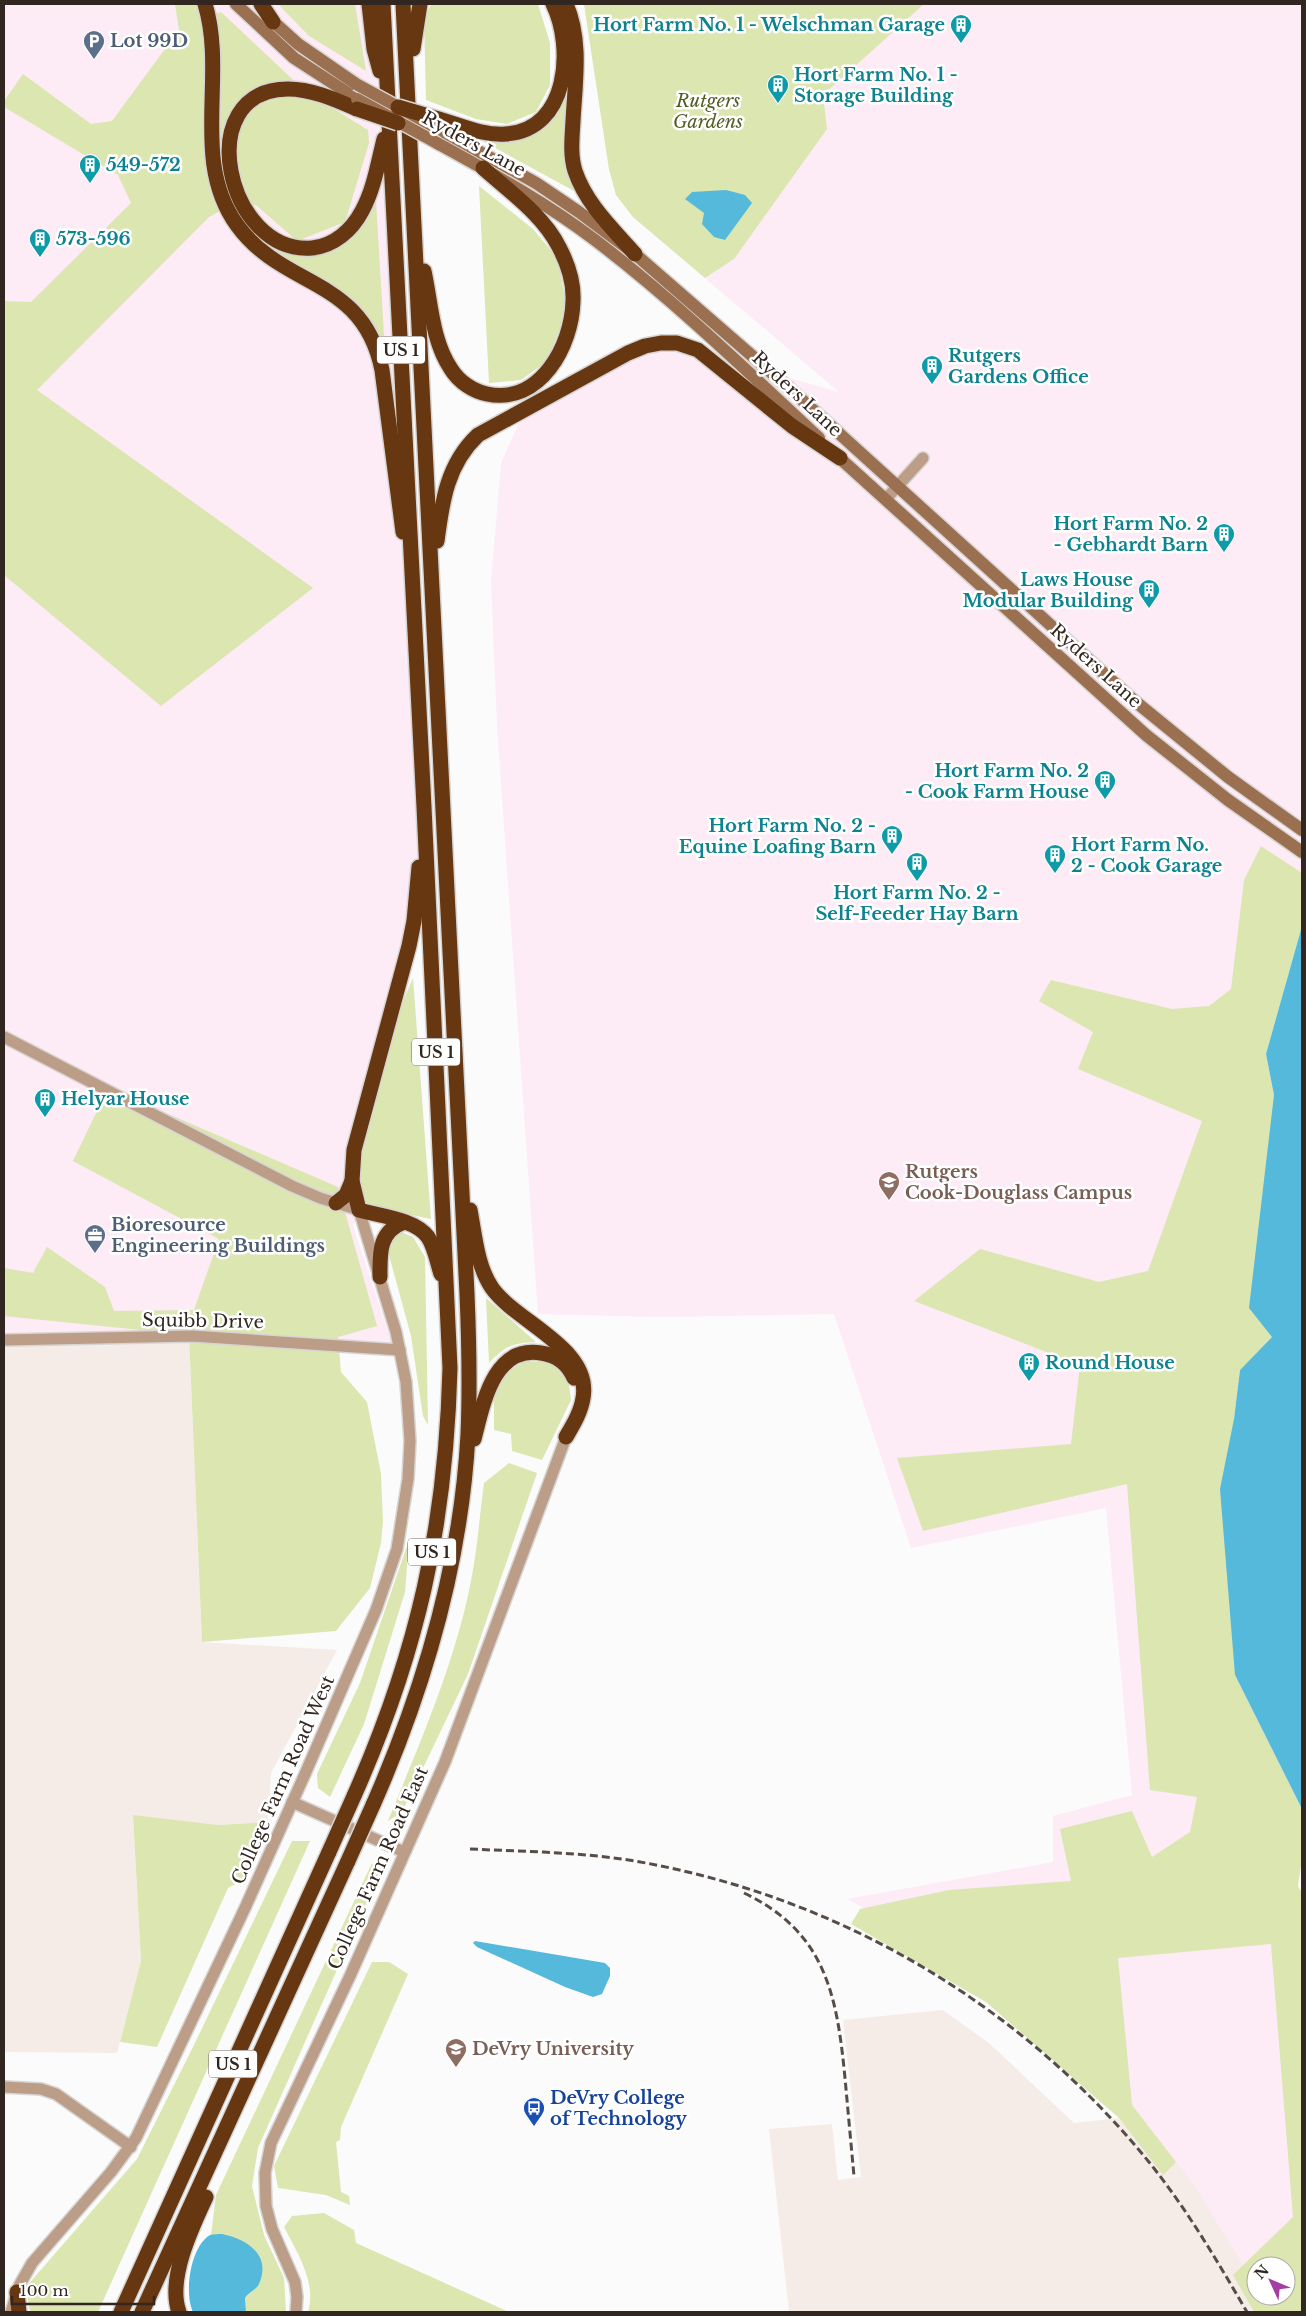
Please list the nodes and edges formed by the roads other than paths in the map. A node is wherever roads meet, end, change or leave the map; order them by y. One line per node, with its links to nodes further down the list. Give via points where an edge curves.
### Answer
1 (205, 4): 23 (highway, via 213,48 213,160 222,197 249,239 270,257 347,305 361,319 375,343 390,423 399,513)
2 (236, 4): 12 (main road, via 267,36)
3 (254, 4): 11 (main road, Ryders Lane)
4 (261, 4): 11 (highway)
5 (369, 4): 13 (highway, via 374,49)
6 (383, 4): 13 (highway, US 1)
7 (403, 4): 13 (highway, US 1)
8 (420, 4): 13 (highway)
9 (553, 4): 14 (highway, via 564,38 564,66 554,101 541,119 523,130 500,134)
10 (566, 4): 17 (highway, via 576,47 573,163 587,197)
11 (273, 22): 13 (main road, Ryders Lane, bridge, via 311,55)
12 (357, 104): 13 (highway, bridge); 13 (highway, via 303,90 281,89 259,96 238,116 228,146 233,181 244,208 273,239 294,247 318,247 333,242 352,226 370,193)
13 (396, 109): 14 (highway, bridge); 15 (main road, Ryders Lane, bridge, via 437,143); 16 (highway, US 1); 23 (highway, US 1)
14 (436, 122): 17 (main road, Ryders Lane, via 585,216)
15 (483, 168): 16 (highway, via 543,224 559,246 570,274 573,299 568,333 558,358 536,383 516,393 493,395 471,388 451,369 435,328); 18 (main road, Ryders Lane, via 552,209 622,262 713,340)
16 (414, 220): 22 (highway, US 1)
17 (635, 254): 20 (main road, Ryders Lane)
18 (840, 458): 21 (main road, Ryders Lane); 22 (highway, via 792,426 698,350 670,342 645,346 490,427 466,446 446,485)
19 (923, 458): 20 (street)
20 (898, 485): 21 (street); 25 (main road, Ryders Lane, via 1149,714)
21 (886, 499): 26 (main road, Ryders Lane, via 1146,735)
22 (431, 578): 28 (highway, US 1)
23 (413, 580): 24 (highway, US 1)
24 (424, 807): 29 (highway, via 414,920 356,1138); 34 (highway, US 1)
25 (1302, 830)
26 (1301, 852)
27 (4, 1037): 30 (street, via 292,1186)
28 (459, 1155): 37 (highway, via 478,1252 488,1280 504,1301 568,1353 582,1375 582,1404); 38 (highway, US 1, via 470,1365)
29 (352, 1181): 30 (highway, via 346,1195); 31 (highway)
30 (336, 1203): 31 (street)
31 (360, 1210): 32 (highway); 33 (street, College Farm Road West)
32 (404, 1222): 33 (highway, via 391,1228 383,1238); 34 (highway, via 419,1229 429,1239)
33 (380, 1277): 36 (street, College Farm Road West)
34 (447, 1297): 44 (highway, US 1, bridge, via 450,1368 447,1437 435,1541 402,1676 354,1796)
35 (4, 1340): 36 (street, Squibb Drive, via 192,1336)
36 (400, 1350): 39 (street, College Farm Road West, via 410,1442 406,1497 396,1549 376,1610)
37 (566, 1437): 38 (highway, via 577,1398 572,1374 564,1363 552,1356 538,1352 522,1354 501,1368 490,1385); 40 (street, College Farm Road East, via 445,1762)
38 (465, 1472): 42 (highway, US 1, bridge, via 451,1567 433,1644 412,1712 348,1861)
39 (292, 1802): 40 (street); 43 (street, College Farm Road West, via 146,2122)
40 (404, 1852): 52 (street, College Farm Road East, via 268,2153 266,2206 272,2229 295,2282)
41 (4, 2087): 43 (street, via 41,2089 56,2094)
42 (240, 2095): 50 (highway, US 1); 51 (highway, via 216,2173 183,2256 175,2292)
43 (130, 2147): 45 (street, College Farm Road West, via 32,2263)
44 (138, 2275): 48 (highway); 49 (highway, US 1)
45 (17, 2292): 46 (street, College Farm Road West); 47 (highway)
46 (11, 2312)
47 (19, 2312)
48 (113, 2312)
49 (121, 2312)
50 (142, 2312)
51 (179, 2312)
52 (296, 2312)

